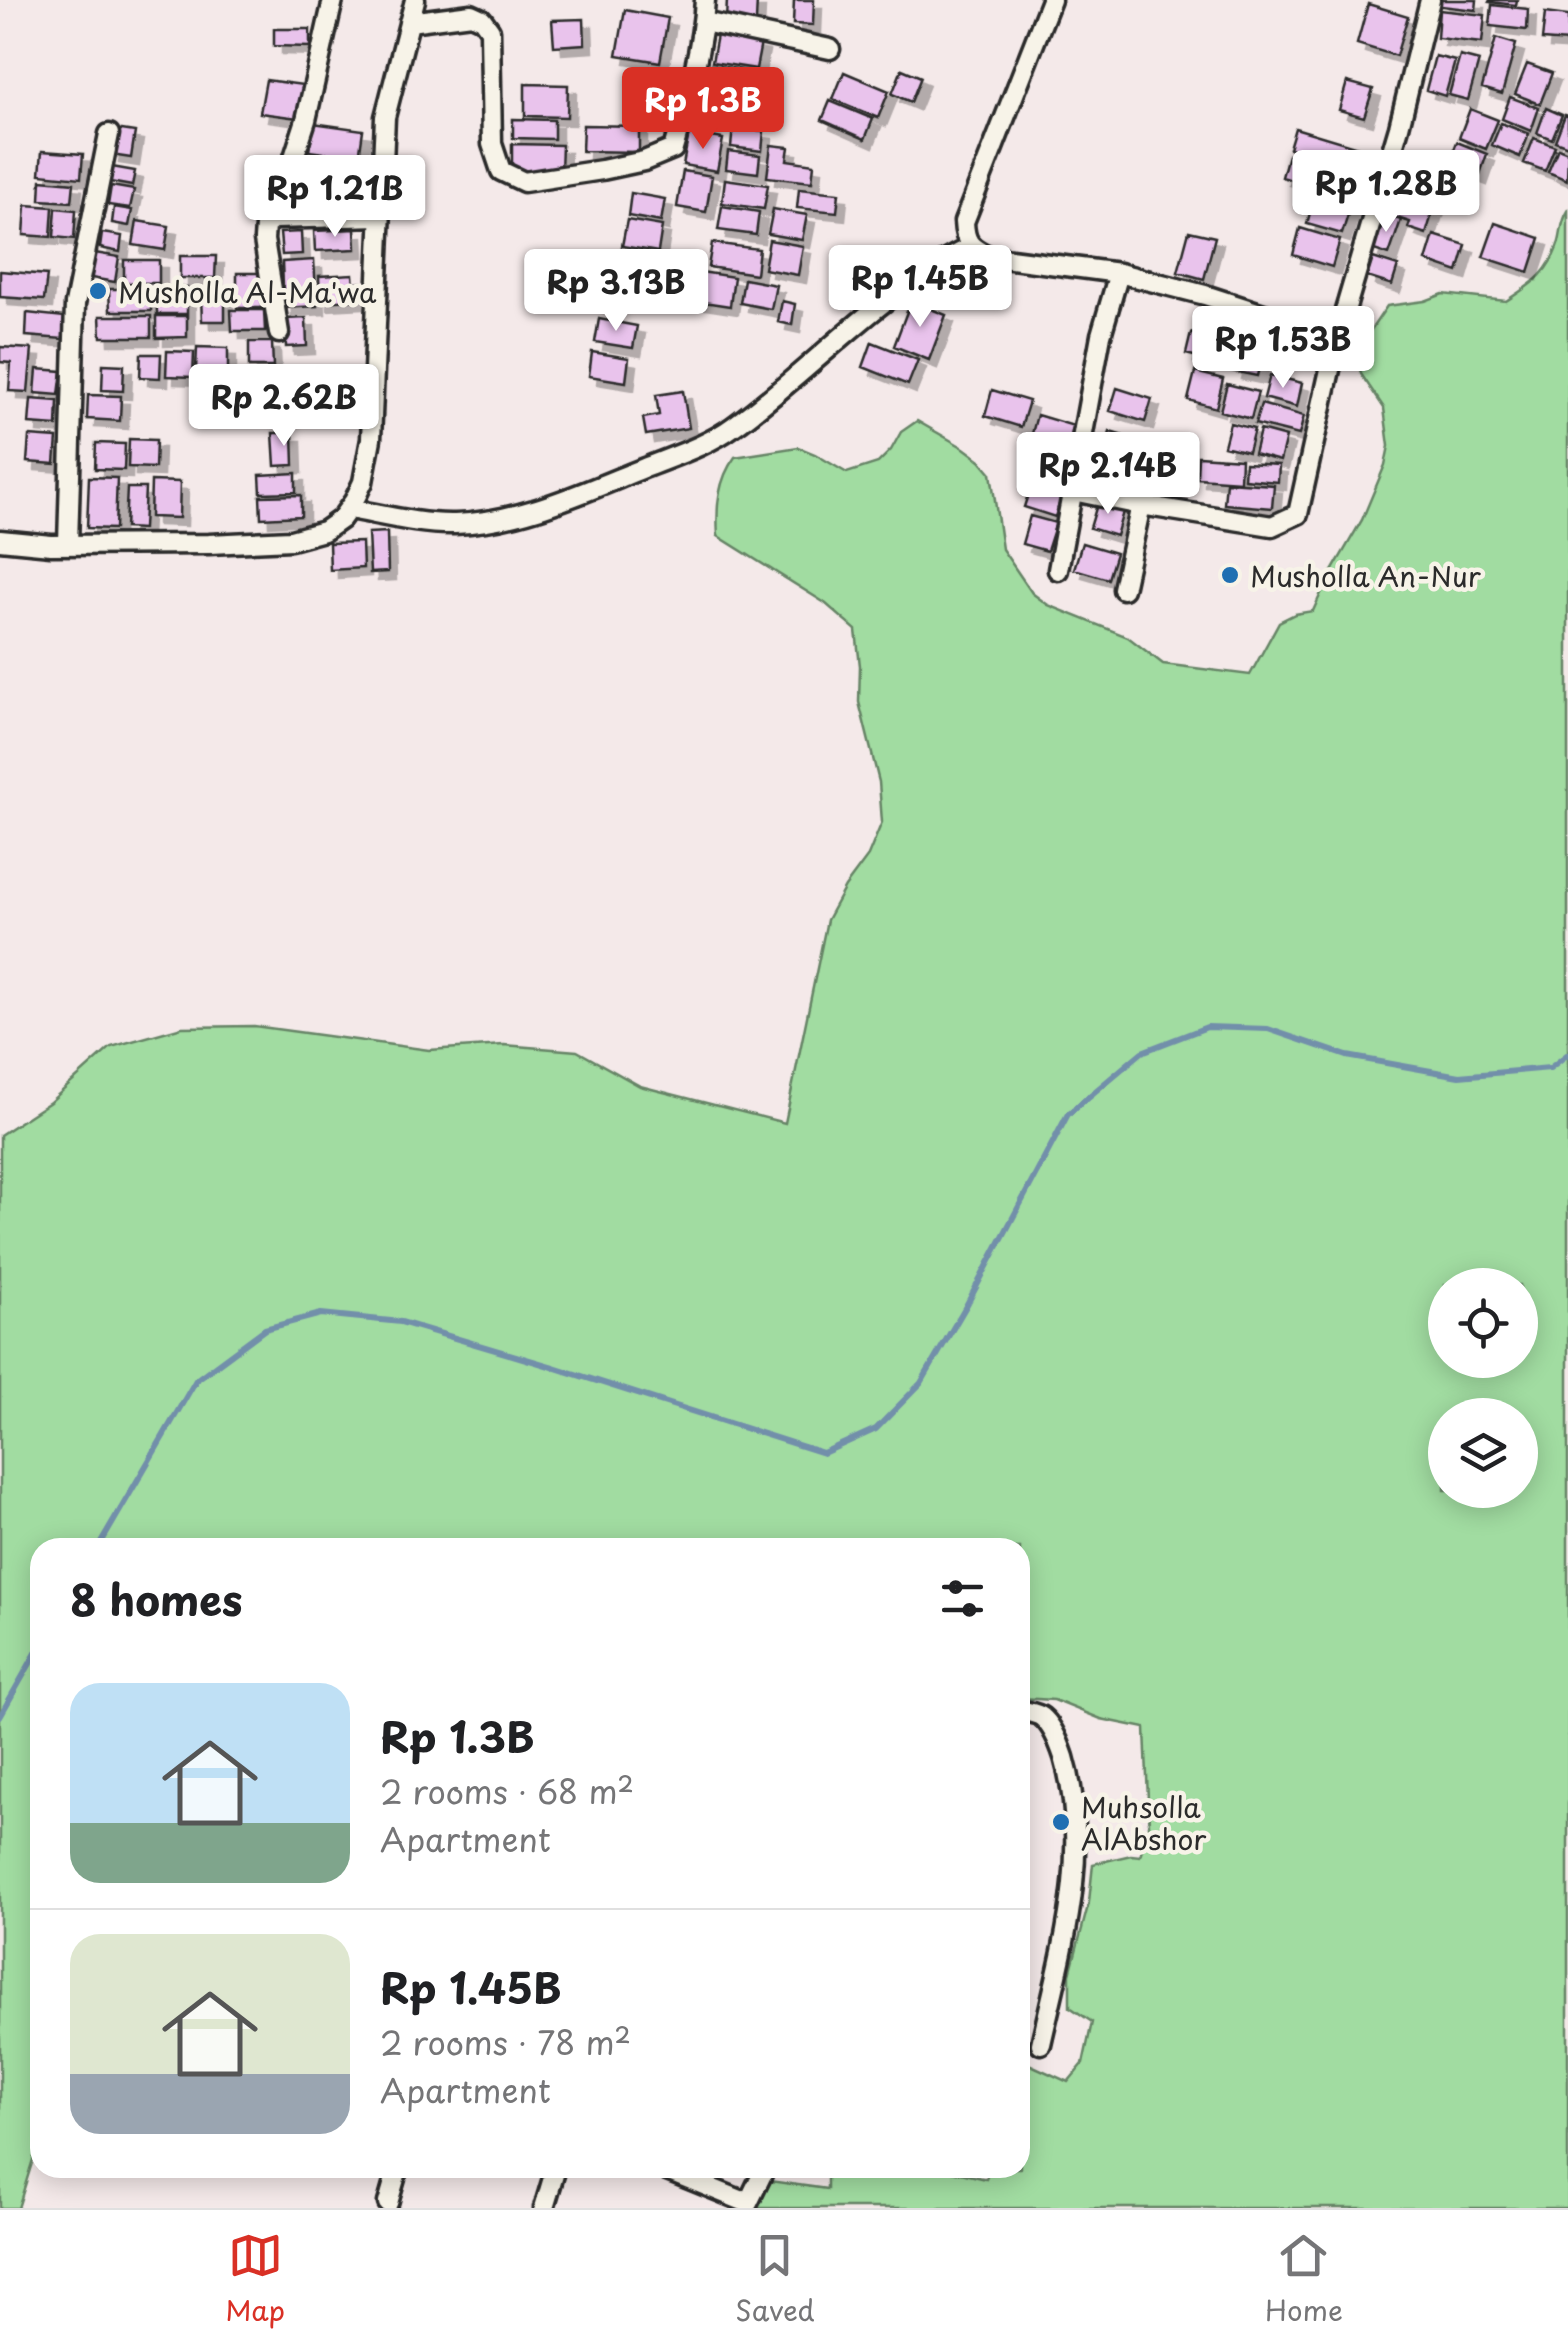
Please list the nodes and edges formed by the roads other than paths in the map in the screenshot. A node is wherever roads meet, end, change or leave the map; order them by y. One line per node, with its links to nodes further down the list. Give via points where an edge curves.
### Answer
1 (333, 0): 11 (street, via 306,120)
2 (415, 0): 6 (street)
3 (704, 0): 7 (street)
4 (1051, 0): 12 (street, via 964,222)
5 (1430, 0): 15 (street)
6 (409, 22): 7 (street, via 471,14 490,30 492,144 501,171 524,182 630,164 673,149); 10 (street, via 385,116)
7 (704, 22): 8 (street)
8 (830, 49)
9 (109, 134): 20 (street, via 76,304)
10 (379, 216): 11 (street); 18 (street, via 371,439 363,482)
11 (274, 219): 14 (street, via 264,226 264,240)
12 (971, 248): 13 (street, via 988,256); 18 (street, via 900,290 713,440 552,505 506,516 454,524)
13 (1120, 273): 15 (street); 16 (street, via 1101,335)
14 (279, 333)
15 (1337, 338): 17 (street, via 1298,514 1272,526)
16 (1073, 491): 17 (street); 21 (street)
17 (1141, 504): 22 (street)
18 (349, 509): 20 (street, via 324,530 291,540)
19 (0, 540): 20 (street)
20 (68, 544)
21 (1058, 570)
22 (1123, 589)
23 (1030, 1713): 24 (street, via 1042,1717 1060,1743 1070,1778 1075,1872)
24 (1041, 2044)
25 (395, 2178): 29 (street)
26 (553, 2178): 31 (street)
27 (686, 2178): 30 (street)
28 (761, 2178): 30 (street)
29 (388, 2203)
30 (754, 2206)
31 (544, 2208)

